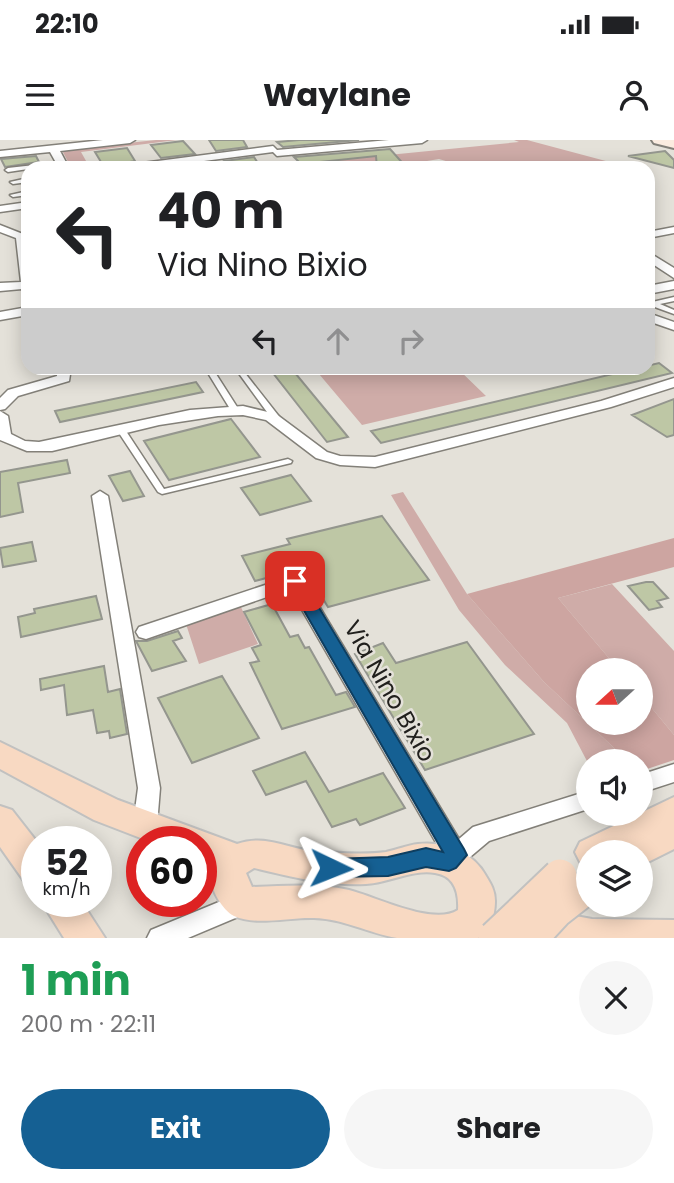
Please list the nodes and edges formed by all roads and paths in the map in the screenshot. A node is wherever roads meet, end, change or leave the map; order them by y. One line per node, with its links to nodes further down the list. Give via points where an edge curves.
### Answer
1 (130, 140): 5 (street)
2 (265, 140): 9 (street)
3 (422, 140): 9 (street)
4 (659, 140): 6 (street)
5 (104, 141): 7 (street)
6 (674, 144)
7 (53, 147): 8 (street); 10 (street)
8 (0, 154)
9 (279, 154): 11 (street)
10 (60, 161)
11 (215, 161)
12 (21, 169): 13 (lane)
13 (8, 170)
14 (21, 181): 15 (lane)
15 (13, 182)
16 (21, 194): 17 (lane)
17 (13, 195)
18 (21, 206): 19 (street)
19 (0, 209)
20 (0, 228): 22 (street)
21 (674, 230): 23 (street)
22 (21, 234)
23 (655, 234)
24 (655, 261): 25 (street)
25 (674, 274)
26 (674, 285): 29 (street)
27 (0, 287): 28 (street)
28 (21, 287)
29 (655, 299)
30 (674, 299): 31 (lane)
31 (655, 303)
32 (655, 306): 35 (lane)
33 (655, 310): 37 (street)
34 (21, 312): 36 (street)
35 (674, 312)
36 (0, 316)
37 (674, 326)
38 (65, 375): 42 (street, via 13,393)
39 (213, 375): 43 (lane)
40 (243, 375): 45 (lane)
41 (674, 382): 45 (street, via 606,404 375,462 322,458)
42 (0, 406)
43 (235, 410): 45 (street); 46 (street)
44 (0, 416): 46 (street, via 4,436 24,446 52,446)
45 (278, 421)
46 (121, 430): 47 (lane, via 162,492)
47 (288, 461)
48 (100, 496): 56 (street, via 149,788)
49 (146, 632): 63 (street, Via Nino Bixio, via 295,581)
50 (0, 754): 56 (main road, via 106,810)
51 (674, 773): 52 (street)
52 (653, 780)
53 (576, 804): 63 (street, via 481,834)
54 (674, 811): 58 (main road)
55 (0, 820): 60 (main road)
56 (145, 825)
57 (674, 832): 59 (main road)
58 (617, 840)
59 (653, 843)
60 (21, 848)
61 (217, 852): 62 (main road)
62 (237, 859): 63 (main road, via 254,853 312,867 363,869 426,858); 66 (main road, via 228,870 228,879)
63 (452, 859): 68 (main road, via 473,884)
64 (576, 873): 68 (main road, bridge)
65 (576, 876): 72 (main road, bridge, via 556,911)
66 (243, 903): 68 (main road, via 348,906 431,932 469,924); 71 (street)
67 (71, 917): 70 (main road)
68 (485, 926): 69 (main road, via 592,936)
69 (674, 936)
70 (86, 938)
71 (160, 938)
72 (531, 938)

